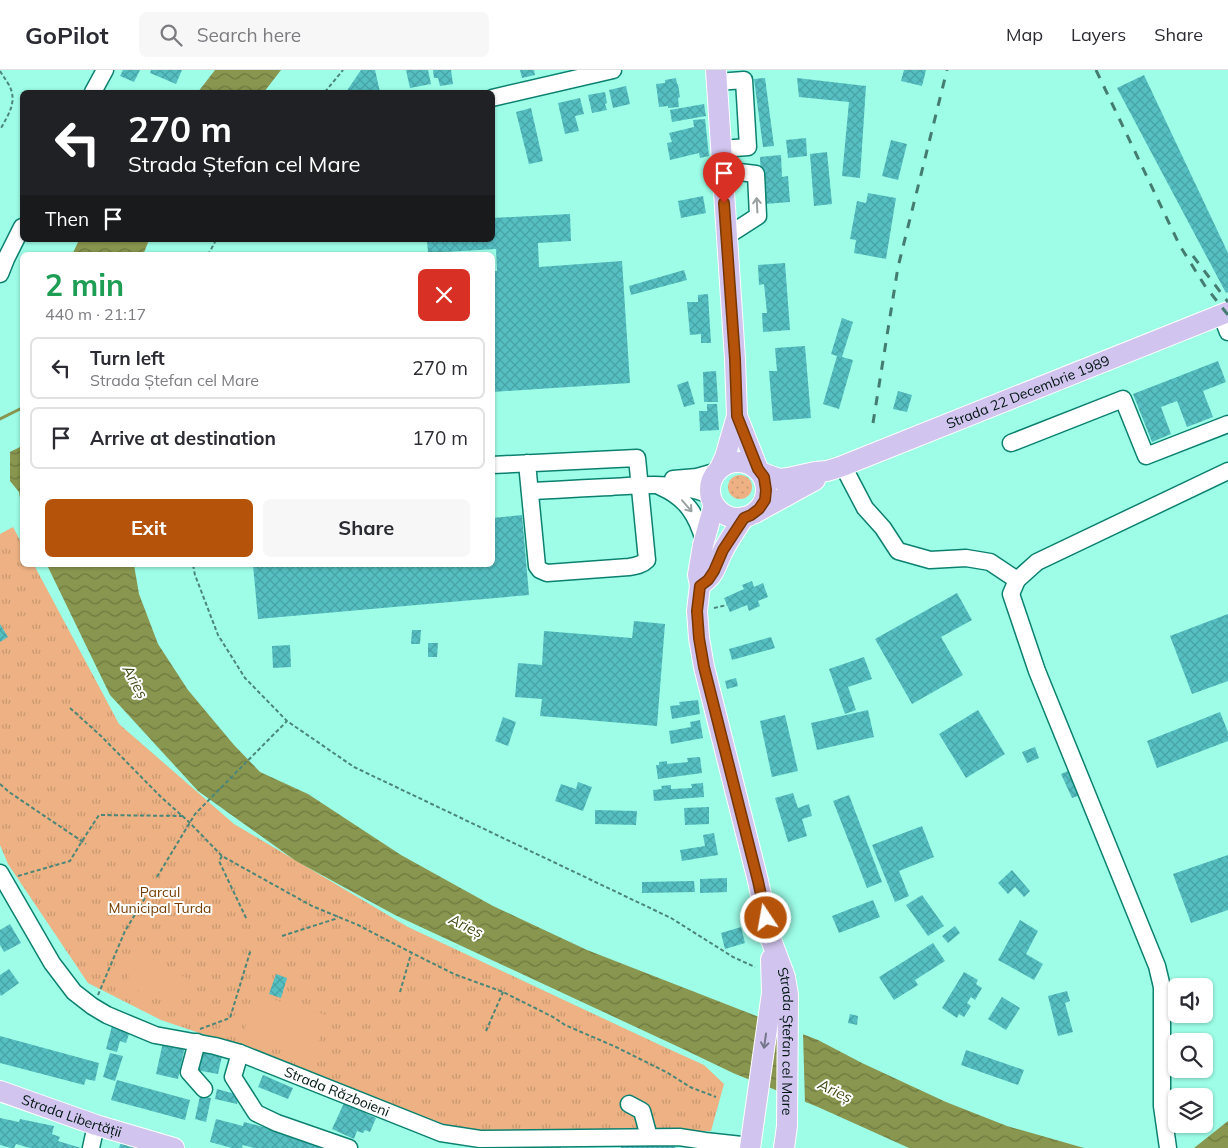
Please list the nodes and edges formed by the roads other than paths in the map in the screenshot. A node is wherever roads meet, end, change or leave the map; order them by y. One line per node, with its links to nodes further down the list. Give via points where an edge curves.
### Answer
1 (105, 70): 4 (street)
2 (613, 70): 5 (street)
3 (716, 76): 6 (main road, Strada Ștefan cel Mare); 6 (street, via 744,80 748,147)
4 (94, 90)
5 (495, 97)
6 (721, 149): 7 (main road, Strada Ștefan cel Mare)
7 (722, 170): 9 (main road, Strada Ștefan cel Mare); 9 (street, one-way to 7, via 758,216 756,174)
8 (20, 231): 10 (street)
9 (727, 236): 12 (main road, Strada Ștefan cel Mare)
10 (0, 274)
11 (1226, 319): 17 (main road, Strada 22 Decembrie 1989)
12 (737, 416): 18 (main road, Strada Ștefan cel Mare); 19 (main road, Strada Ștefan cel Mare)
13 (1228, 424): 14 (street, via 1146,456 1123,399)
14 (1011, 443)
15 (527, 463): 16 (street); 21 (street, via 637,458); 22 (street)
16 (495, 465)
17 (835, 468): 19 (main road, Strada 22 Decembrie 1989, via 779,479); 24 (main road, Strada 22 Decembrie 1989); 26 (street, via 898,551 930,560 966,558 990,562)
18 (719, 469): 19 (main road, via 726,464 744,462); 21 (street, via 697,477); 23 (main road, Strada Ștefan cel Mare, via 710,490)
19 (759, 471): 24 (main road, Strada Ștefan cel Mare, via 764,477 765,500 759,509)
20 (1228, 471): 26 (street, via 1037,562)
21 (647, 485): 22 (street); 22 (street, via 646,562 629,567 547,573 537,566); 23 (street, via 700,490); 25 (street, one-way to 25, via 672,492 682,499 701,528)
22 (530, 491)
23 (713, 500): 24 (main road, via 725,515 734,518); 25 (main road, Strada Ștefan cel Mare)
24 (747, 516): 27 (main road, Strada Ștefan cel Mare, via 723,550 708,580)
25 (704, 541): 27 (main road, Strada Ștefan cel Mare, via 698,570)
26 (1017, 580): 42 (street, via 1011,594 1037,671 1157,966 1162,987 1162,1106)
27 (700, 586): 29 (main road, Strada Ștefan cel Mare, via 697,611 703,660 758,881 770,937 772,974)
28 (2, 876): 30 (street, Strada Războieni, via 52,963 74,992 107,1015 155,1035)
29 (780, 994): 37 (main road, Strada Ștefan cel Mare, one-way to 37, via 756,1102); 41 (main road, Strada Ștefan cel Mare, via 787,1126)
30 (191, 1041): 31 (street, Strada Războieni); 32 (street, via 189,1072)
31 (240, 1053): 36 (street, Strada Războieni, via 441,1133 480,1139); 40 (street, via 233,1076 256,1113)
32 (204, 1089)
33 (0, 1091): 35 (main road, Strada Libertății)
34 (629, 1104): 36 (street, via 642,1111)
35 (96, 1125): 38 (street); 39 (main road, Strada Libertății)
36 (649, 1137): 37 (street, Strada Războieni, via 680,1137)
37 (750, 1147)
38 (91, 1148)
39 (174, 1148)
40 (349, 1148)
41 (784, 1148)
42 (1168, 1148)

